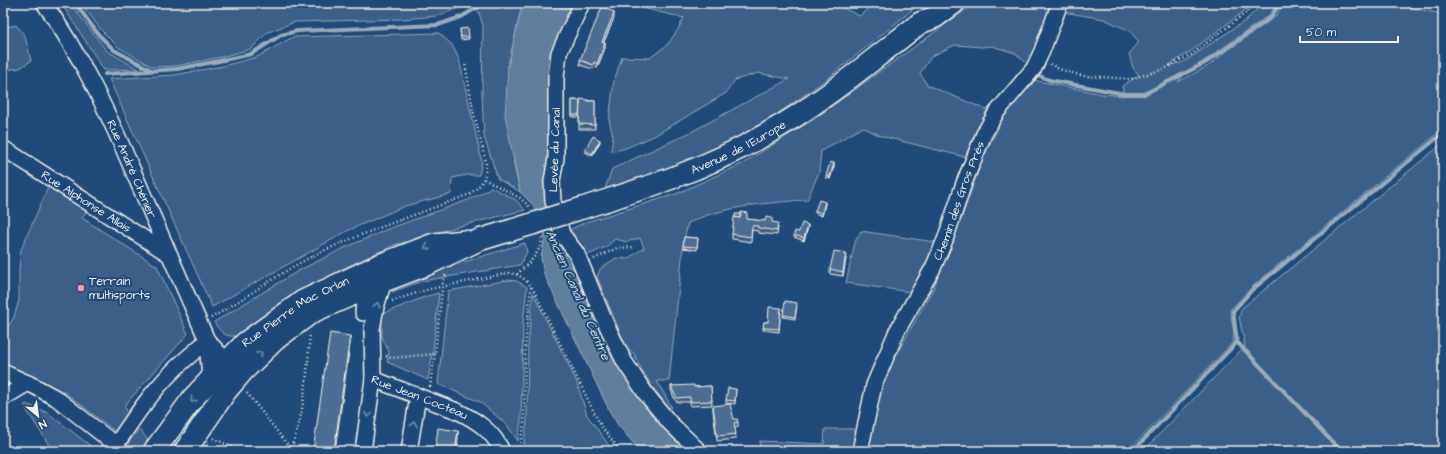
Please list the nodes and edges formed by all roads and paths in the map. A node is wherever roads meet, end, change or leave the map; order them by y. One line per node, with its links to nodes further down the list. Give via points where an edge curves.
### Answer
1 (44, 3): 15 (street, Rue André Chénier, via 91,80)
2 (582, 3): 16 (street, Levée du Canal, via 559,53 556,77 556,158 552,181 553,201 562,234)
3 (933, 3): 9 (main road, Avenue de l'Europe)
4 (954, 3): 9 (main road, Avenue de l'Europe, via 935,17)
5 (1060, 3): 10 (street, Chemin des Gros Prés)
6 (1256, 3): 10 (path, via 1192,54 1164,69 1131,79 1082,76 1059,69)
7 (1405, 3): 8 (path, via 1436,7)
8 (1443, 4)
9 (920, 23): 13 (main road, Avenue de l'Europe, bridge, via 823,98 740,149 644,189)
10 (1038, 58): 47 (street, Chemin des Gros Prés, via 1034,68 996,113 984,134 933,268 894,337 874,385)
11 (465, 63): 24 (path, via 486,162 482,183 470,194 377,228 314,256)
12 (3, 148): 15 (street, Rue Alphonse Allais)
13 (532, 224): 17 (main road, Rue Pierre Mac Orlan, via 479,240 434,244)
14 (635, 247): 16 (path, via 616,248)
15 (170, 255): 26 (street, Rue André Chénier)
16 (582, 265): 46 (street, Levée du Canal, via 624,361 669,422)
17 (381, 273): 20 (main road, Rue Pierre Mac Orlan); 22 (street, Rue Jean Cocteau, one-way to 17); 29 (main road, Rue Pierre Mac Orlan, via 303,301 245,343)
18 (531, 285): 19 (path, via 517,274 509,273); 44 (path, via 525,349); 45 (path, via 601,426)
19 (442, 286): 22 (path, via 414,292); 27 (path)
20 (365, 289): 21 (main road, Rue Pierre Mac Orlan); 22 (street)
21 (336, 302): 22 (street); 23 (main road, Rue Pierre Mac Orlan)
22 (370, 310): 25 (street, Rue Jean Cocteau)
23 (312, 312): 29 (main road, Rue Pierre Mac Orlan, one-way to 23, via 277,338); 37 (path, via 306,381 299,427)
24 (208, 320)
25 (372, 336): 27 (path, via 380,342 385,356 390,358); 30 (street, Rue Jean Cocteau)
26 (207, 340): 29 (street, Rue André Chénier); 31 (street, Rue André Chénier); 36 (street, via 152,394)
27 (435, 354): 34 (path, via 431,383)
28 (3, 372): 32 (street)
29 (238, 373): 31 (main road, Rue Pierre Mac Orlan); 37 (path); 39 (main road, Rue Pierre Mac Orlan)
30 (373, 379): 34 (street, Rue Jean Cocteau); 41 (street, one-way to 41)
31 (210, 380): 38 (main road, Rue Pierre Mac Orlan, one-way to 38, via 193,398)
32 (28, 383): 33 (street); 36 (street, via 73,410)
33 (3, 398)
34 (422, 398): 42 (street, one-way to 34); 43 (street, Rue Jean Cocteau, via 469,416 492,434)
35 (212, 438): 40 (path)
36 (114, 448)
37 (291, 450)
38 (154, 451)
39 (184, 451)
40 (240, 451)
41 (363, 451)
42 (409, 451)
43 (502, 451)
44 (521, 451)
45 (620, 451)
46 (699, 451)
47 (860, 451)

